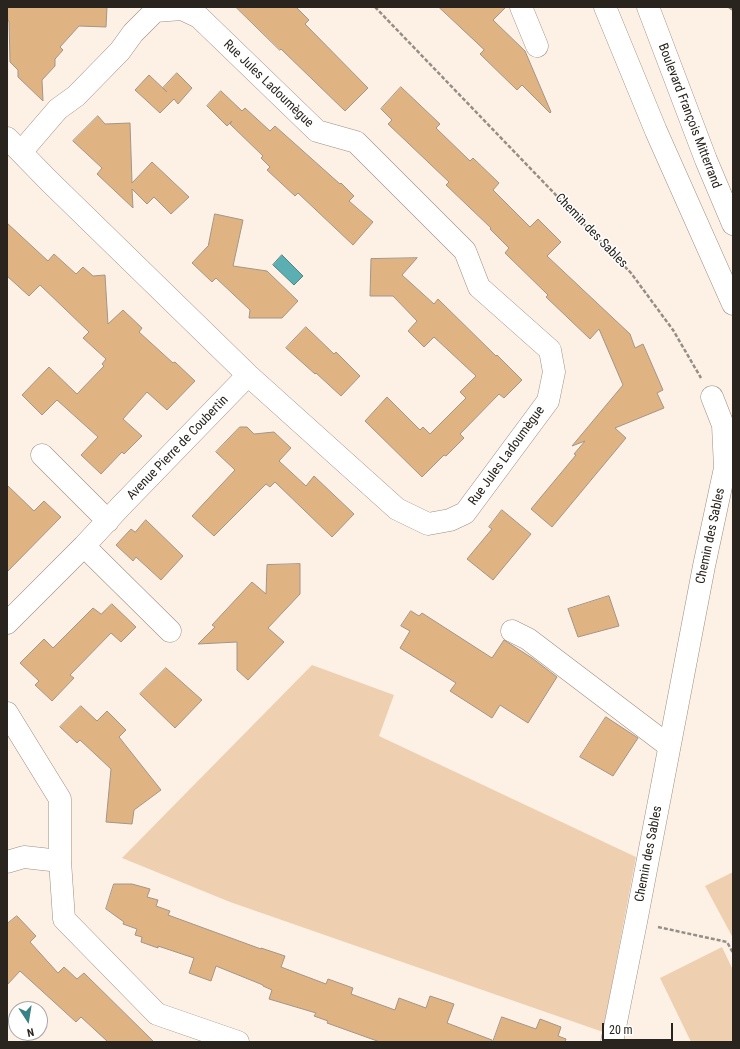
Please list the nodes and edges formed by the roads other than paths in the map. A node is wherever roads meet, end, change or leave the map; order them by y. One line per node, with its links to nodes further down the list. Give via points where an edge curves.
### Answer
1 (521, 7): 5 (street)
2 (605, 7): 9 (street, via 656,131)
3 (644, 7): 6 (street)
4 (648, 7): 6 (street, Boulevard François Mitterrand)
5 (537, 46)
6 (668, 63): 8 (street, Boulevard François Mitterrand)
7 (14, 145): 10 (street, Rue Jules Ladoumègue); 10 (street, Rue Jules Ladoumègue, via 76,96 120,52 133,33 155,11 182,9 199,17 317,131 356,142 465,251 479,287 550,350 554,372 548,401 465,513 450,520 428,524 397,509)
8 (733, 224)
9 (733, 304)
10 (248, 375): 13 (street, Avenue Pierre de Coubertin)
11 (712, 397): 19 (street, Chemin des Sables, via 723,425 725,468)
12 (42, 455): 13 (street)
13 (108, 520): 14 (street, Avenue Pierre de Coubertin)
14 (84, 546): 15 (street, Avenue Pierre de Coubertin); 16 (street)
15 (7, 623)
16 (170, 631)
17 (512, 631): 19 (street, via 528,639)
18 (7, 713): 20 (street, via 60,799)
19 (669, 746): 23 (street, Chemin des Sables)
20 (60, 861): 21 (street, via 24,857); 22 (street, via 64,919 157,1014)
21 (7, 862)
22 (231, 1041)
23 (612, 1042)

